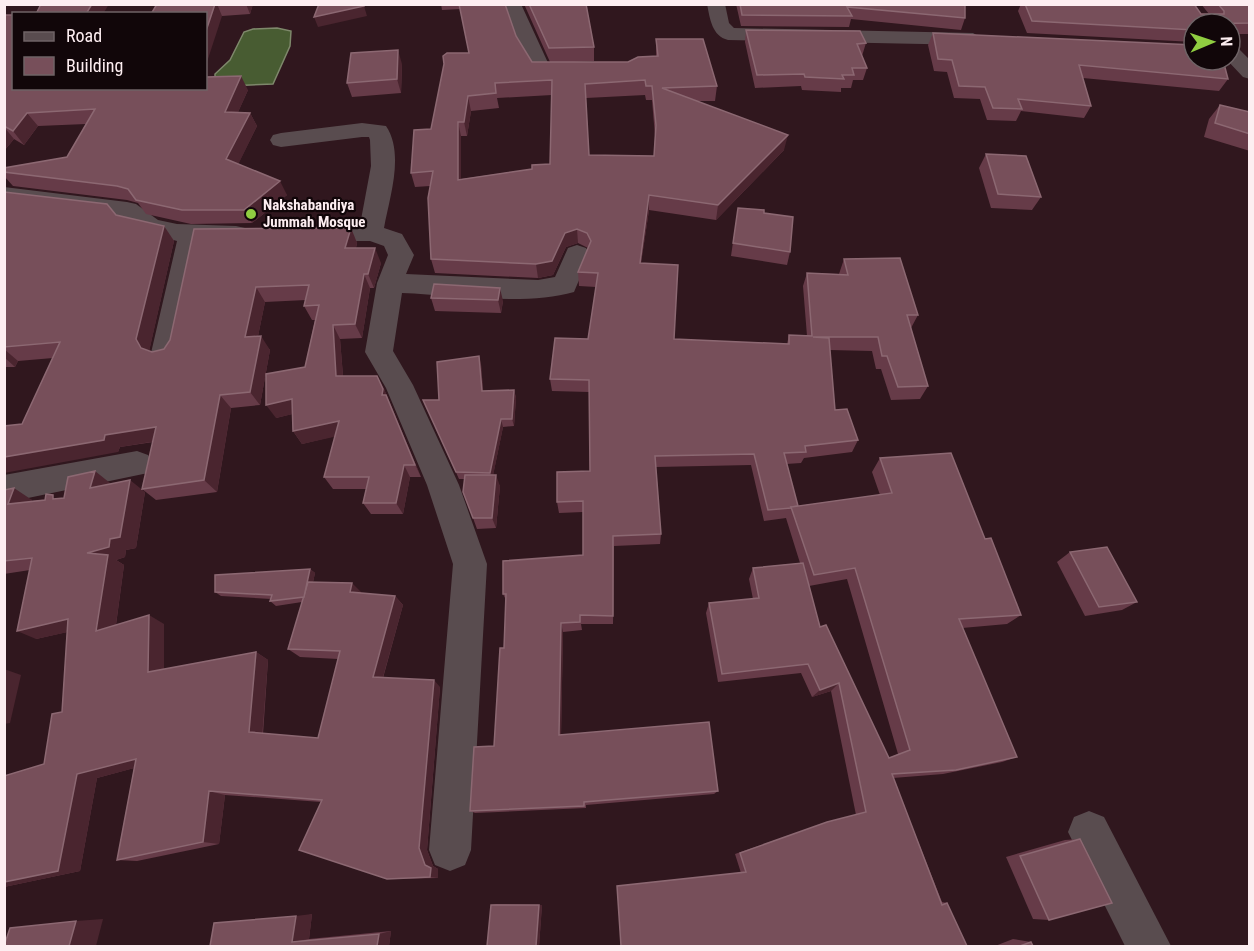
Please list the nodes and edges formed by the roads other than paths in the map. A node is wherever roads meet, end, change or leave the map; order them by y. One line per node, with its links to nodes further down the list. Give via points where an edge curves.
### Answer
1 (512, 4): 4 (street, via 535,63 543,70)
2 (716, 4): 3 (street, via 720,24 728,34)
3 (990, 40)
4 (593, 70)
5 (281, 140): 7 (street, via 378,131 382,155)
6 (4, 195): 8 (street, via 127,210 137,222)
7 (371, 233): 8 (street); 10 (street, via 393,240 401,255)
8 (191, 234): 11 (street)
9 (577, 254): 10 (street, via 566,285 538,289)
10 (390, 283): 15 (street, via 379,352 399,385 443,485 470,564)
11 (165, 353)
12 (137, 464): 13 (street)
13 (4, 489)
14 (1089, 832): 16 (street)
15 (450, 850)
16 (1149, 946)

